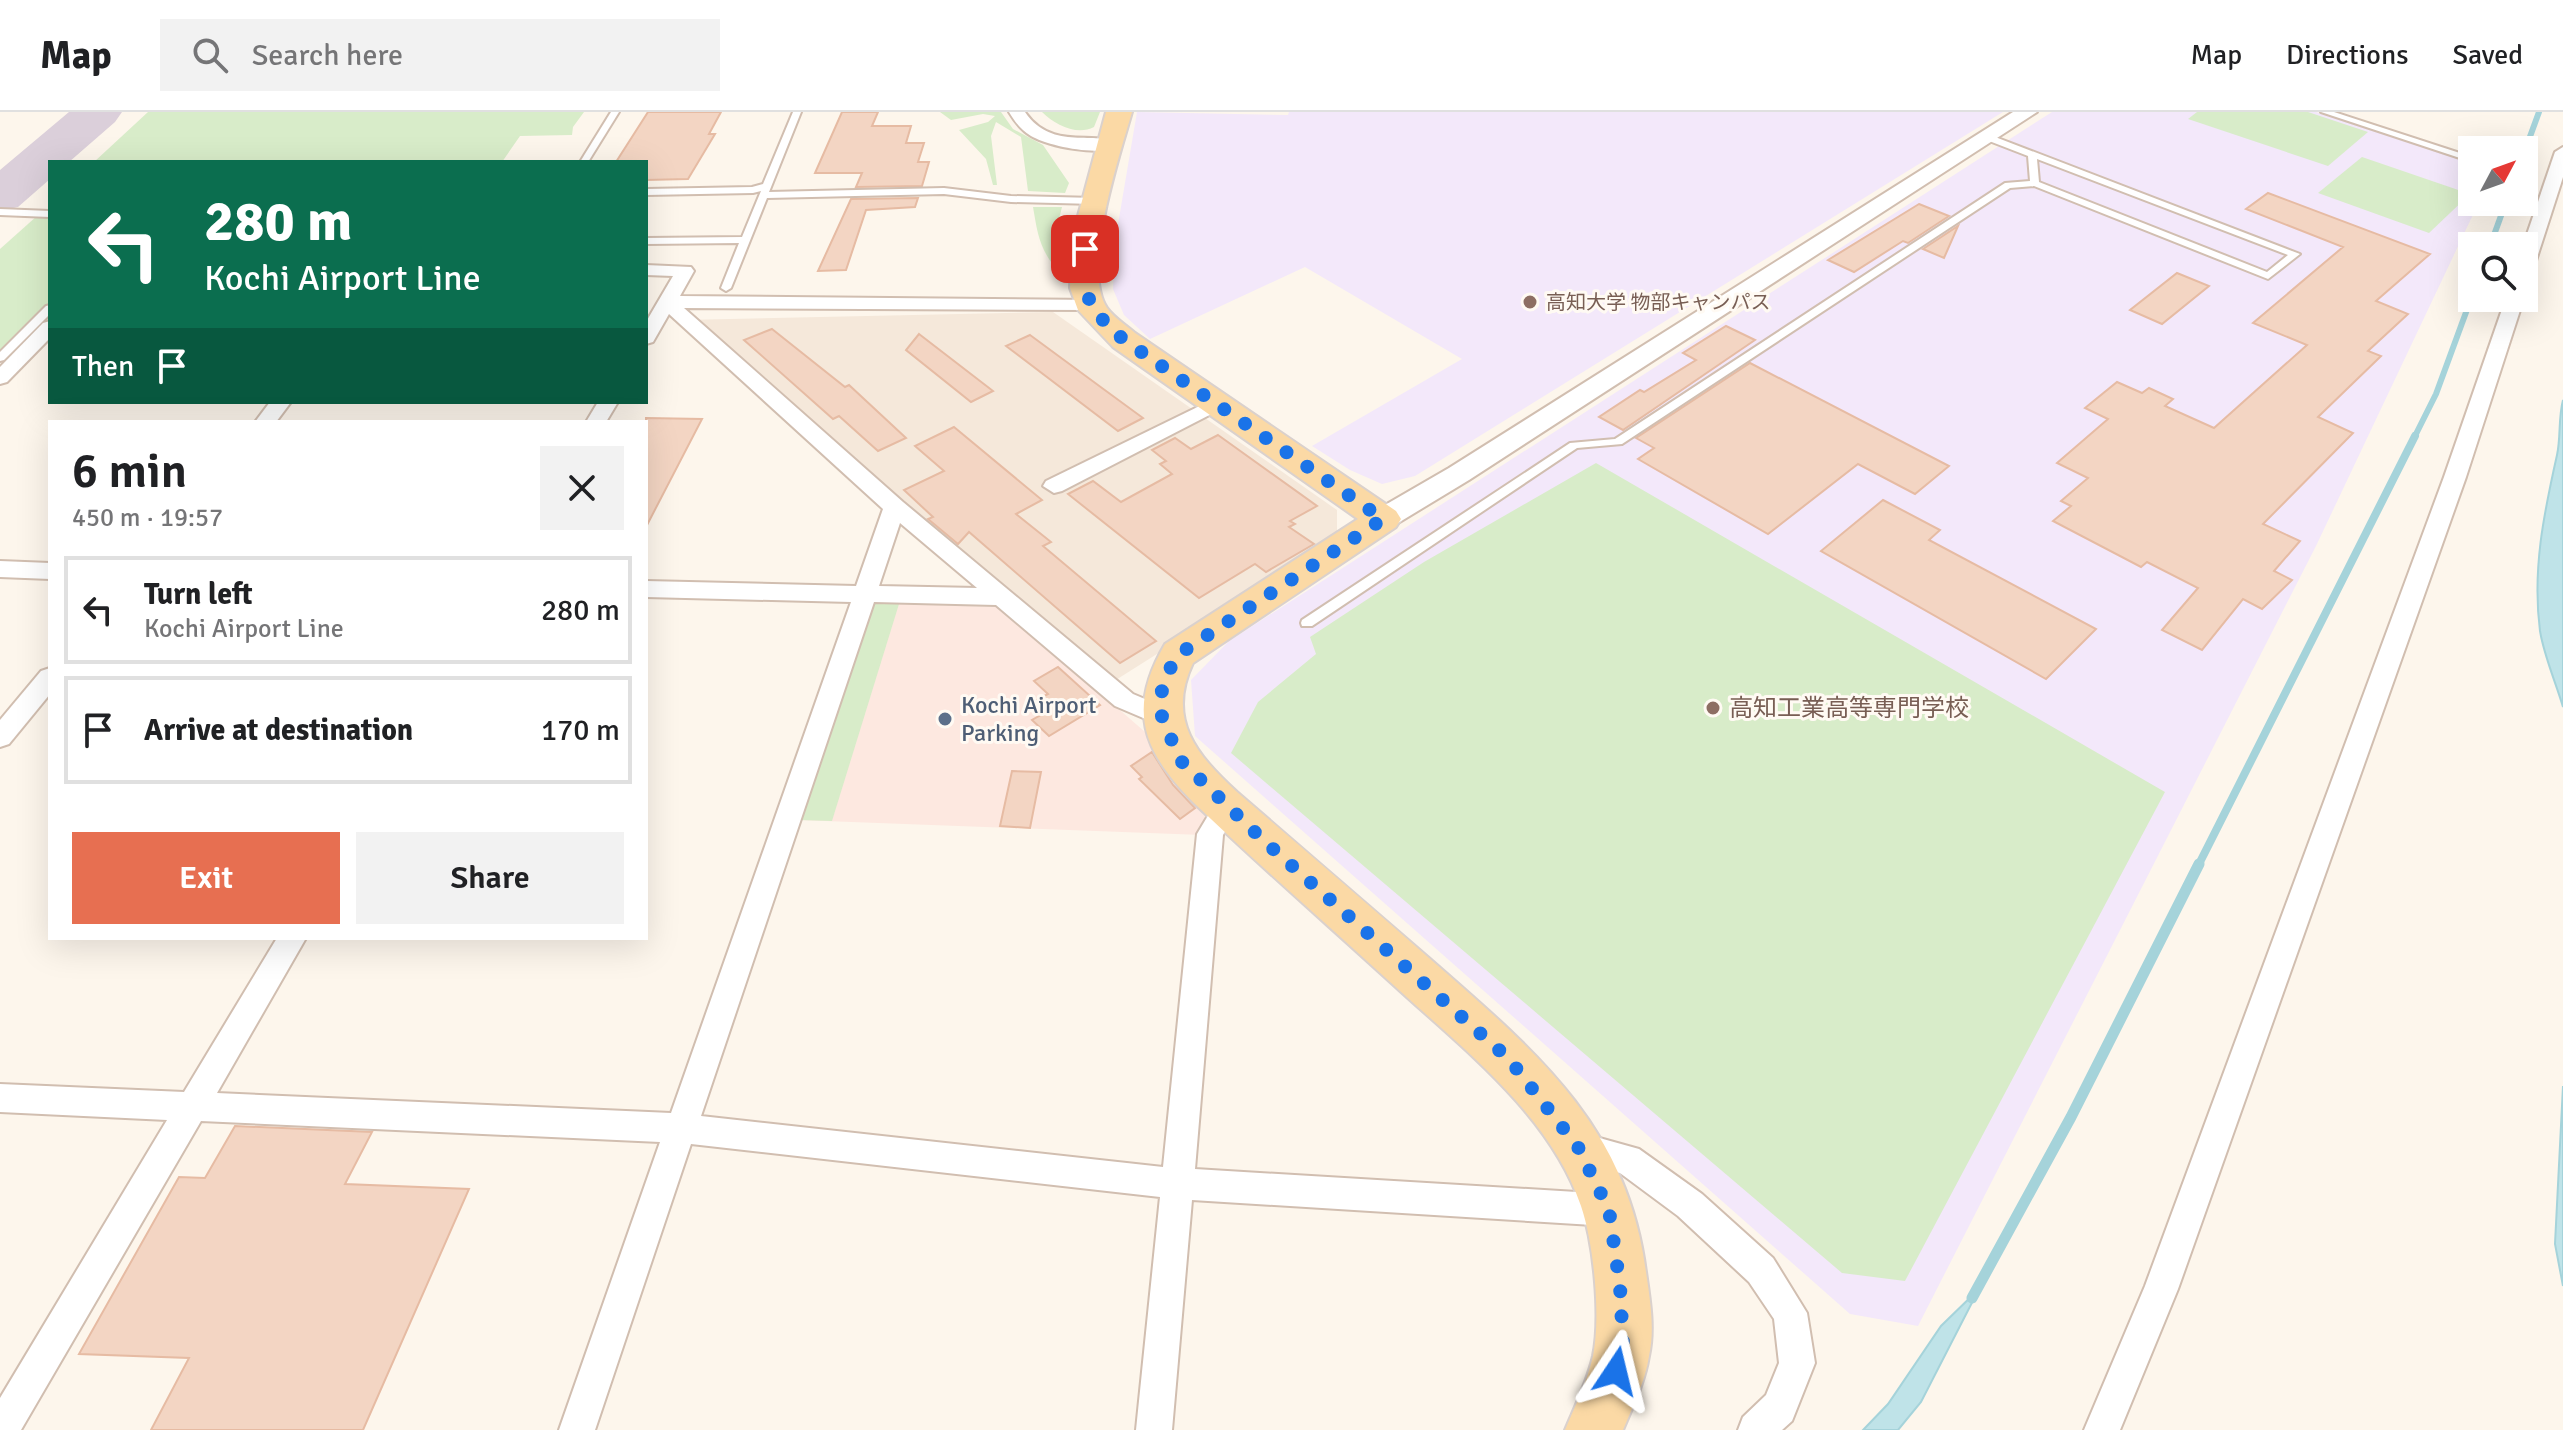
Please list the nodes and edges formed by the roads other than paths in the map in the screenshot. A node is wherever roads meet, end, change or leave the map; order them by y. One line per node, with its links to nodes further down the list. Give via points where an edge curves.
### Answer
1 (615, 112): 13 (lane)
2 (797, 112): 15 (lane)
3 (1017, 112): 9 (street, via 1028,127 1056,140)
4 (1030, 112): 9 (street, via 1053,131)
5 (1119, 112): 9 (main road)
6 (2027, 112): 8 (street)
7 (2325, 112): 12 (lane)
8 (1987, 137): 11 (lane); 38 (street)
9 (1110, 145): 17 (main road)
10 (2563, 152): 20 (street)
11 (2032, 154): 14 (lane); 14 (lane, via 2295,254 2268,276)
12 (2458, 156)
13 (585, 160)
14 (2035, 183): 44 (lane, via 2008,185 1618,442 1574,445)
15 (767, 190): 16 (lane); 17 (lane, via 944,191); 21 (lane)
16 (648, 192)
17 (1095, 201): 26 (main road, via 1084,260)
18 (0, 212): 19 (lane)
19 (48, 214)
20 (2537, 232)
21 (746, 240): 22 (lane); 24 (lane)
22 (648, 241)
23 (648, 270): 25 (street, via 685,271)
24 (726, 288)
25 (667, 302): 26 (street); 30 (street); 37 (street)
26 (1089, 304): 34 (main road, via 1124,340)
27 (48, 310): 31 (lane)
28 (2510, 312): 61 (street, via 2171,1260)
29 (48, 329): 32 (street)
30 (648, 335)
31 (0, 358)
32 (0, 378)
33 (279, 404): 35 (street)
34 (1216, 404): 36 (street); 38 (main road)
35 (267, 420)
36 (1054, 486)
37 (895, 507): 42 (street); 43 (street)
38 (1383, 519): 46 (main road, via 1179,654 1161,694)
39 (0, 569): 40 (street)
40 (48, 571)
41 (648, 589): 42 (street)
42 (863, 595): 43 (street); 52 (street)
43 (1005, 597): 46 (street, via 1124,700)
44 (1307, 623)
45 (48, 679): 47 (street)
46 (1162, 717): 48 (main road, via 1180,760)
47 (0, 737)
48 (1227, 806): 53 (main road, via 1508,1058); 54 (street, via 1210,834)
49 (291, 940): 51 (street)
50 (0, 1098): 51 (street)
51 (192, 1107): 52 (street); 56 (street)
52 (679, 1128): 54 (street); 57 (street)
53 (1578, 1147): 55 (main road); 60 (street, via 1628,1160 1690,1205 1761,1270 1790,1313 1797,1363 1779,1408)
54 (1179, 1184): 55 (street); 58 (street)
55 (1609, 1210): 59 (main road, via 1623,1345)
56 (1, 1430)
57 (577, 1430)
58 (1154, 1430)
59 (1594, 1430)
60 (1756, 1430)
61 (2102, 1430)

